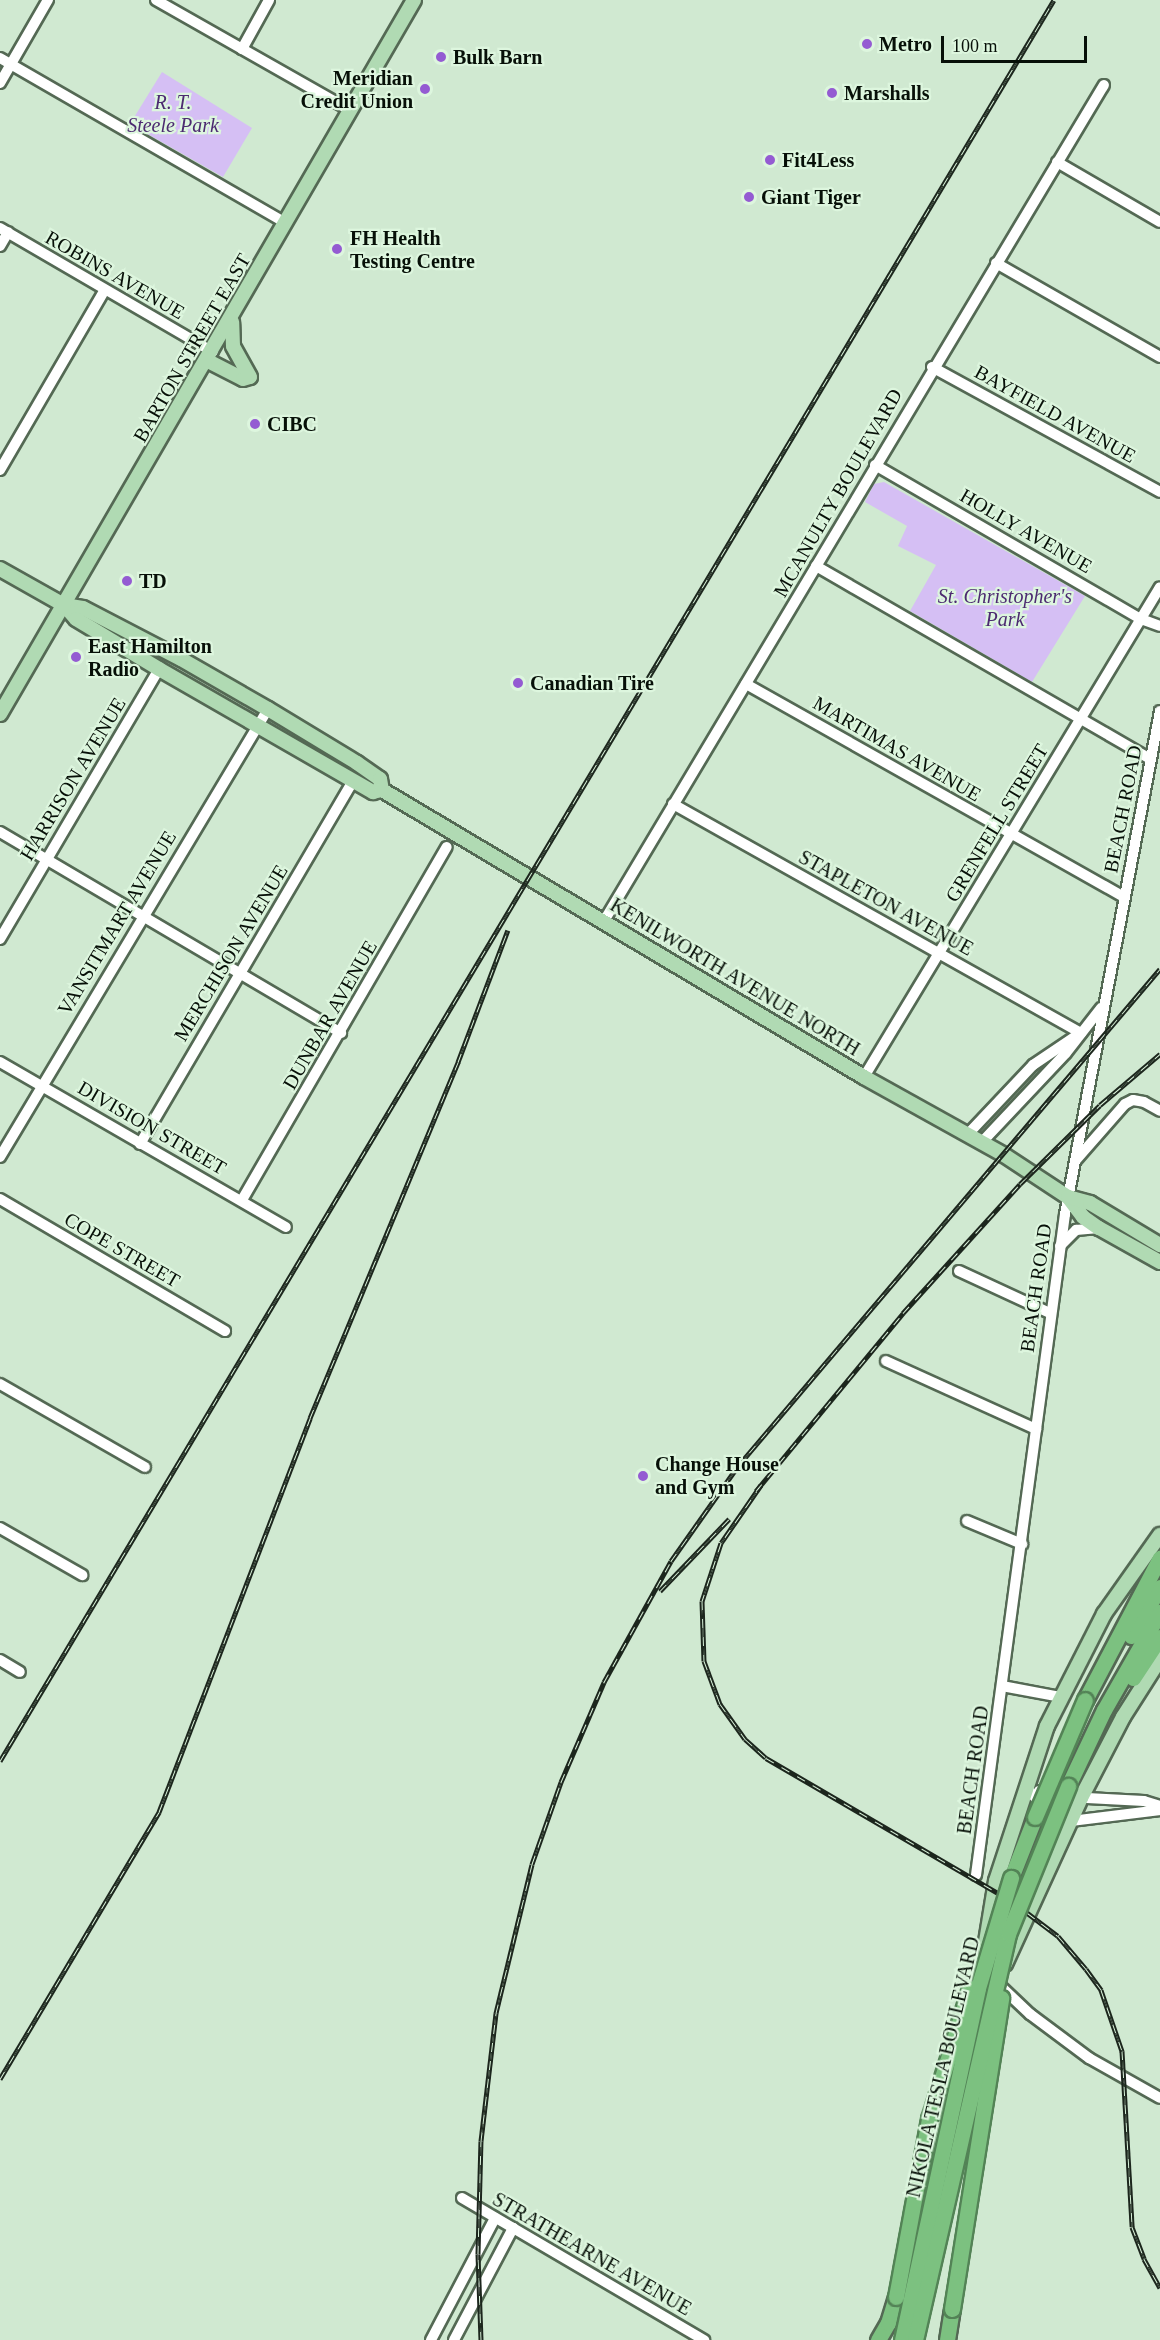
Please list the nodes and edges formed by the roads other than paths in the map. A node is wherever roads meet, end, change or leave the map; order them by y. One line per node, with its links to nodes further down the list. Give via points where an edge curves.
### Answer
1 (48, 0): 7 (street)
2 (156, 0): 5 (street)
3 (269, 0): 5 (street)
4 (414, 0): 10 (main road, BARTON STREET EAST)
5 (242, 49): 10 (street)
6 (0, 58): 7 (street)
7 (11, 64): 8 (street); 13 (street)
8 (0, 83)
9 (1104, 85): 11 (street, MCANULTY BOULEVARD)
10 (350, 110): 13 (main road, BARTON STREET EAST)
11 (1057, 162): 12 (street); 16 (street, MCANULTY BOULEVARD)
12 (1160, 222)
13 (286, 223): 18 (main road, BARTON STREET EAST)
14 (4, 230): 15 (street); 17 (street, ROBINS AVENUE)
15 (0, 246)
16 (996, 263): 20 (street); 21 (street, MCANULTY BOULEVARD)
17 (104, 291): 19 (street, ROBINS AVENUE); 23 (street)
18 (233, 316): 19 (main road, BARTON STREET EAST); 19 (main road, via 233,346 250,377 243,379)
19 (210, 356): 28 (main road, BARTON STREET EAST)
20 (1160, 357)
21 (932, 367): 22 (street, MCANULTY BOULEVARD); 24 (street, BAYFIELD AVENUE)
22 (875, 465): 25 (street, MCANULTY BOULEVARD); 29 (street, HOLLY AVENUE)
23 (0, 471)
24 (1160, 492)
25 (816, 566): 32 (street, MCANULTY BOULEVARD); 36 (street)
26 (0, 569): 28 (main road, KENILWORTH AVENUE NORTH)
27 (1160, 587): 29 (street, GRENFELL STREET)
28 (64, 605): 31 (main road, KENILWORTH AVENUE NORTH, via 76,619); 33 (main road, KENILWORTH AVENUE NORTH, via 82,608); 35 (main road, BARTON STREET EAST)
29 (1141, 619): 30 (street, HOLLY AVENUE); 36 (street, GRENFELL STREET)
30 (1160, 626)
31 (159, 669): 37 (main road, KENILWORTH AVENUE NORTH); 45 (street, HARRISON AVENUE)
32 (746, 684): 41 (street, MCANULTY BOULEVARD); 43 (street, MARTIMAS AVENUE)
33 (268, 709): 37 (street, VANSITMART AVENUE); 40 (main road, KENILWORTH AVENUE NORTH, via 380,779)
34 (1160, 711): 38 (street, BEACH ROAD)
35 (0, 714)
36 (1080, 719): 38 (street); 43 (street, GRENFELL STREET)
37 (258, 724): 39 (main road, KENILWORTH AVENUE NORTH); 47 (street, VANSITMART AVENUE)
38 (1150, 759): 46 (street, BEACH ROAD)
39 (353, 781): 40 (main road, KENILWORTH AVENUE NORTH, via 373,792); 51 (street, MERCHISON AVENUE)
40 (382, 790): 48 (main road, KENILWORTH AVENUE NORTH)
41 (673, 804): 48 (street, MCANULTY BOULEVARD); 50 (street, STAPLETON AVENUE)
42 (0, 832): 45 (street)
43 (1011, 835): 46 (street, MARTIMAS AVENUE); 50 (street, GRENFELL STREET)
44 (447, 847): 53 (street, DUNBAR AVENUE)
45 (46, 859): 47 (street); 49 (street, HARRISON AVENUE)
46 (1124, 897): 52 (street, BEACH ROAD)
47 (141, 915): 51 (street); 57 (street, VANSITMART AVENUE)
48 (603, 921): 56 (main road, KENILWORTH AVENUE NORTH)
49 (0, 939)
50 (940, 955): 54 (street, STAPLETON AVENUE); 56 (street, GRENFELL STREET)
51 (239, 972): 53 (street); 61 (street, MERCHISON AVENUE)
52 (1103, 1004): 54 (street); 63 (street, BEACH ROAD)
53 (341, 1033): 66 (street, DUNBAR AVENUE)
54 (1081, 1033): 59 (street, via 1033,1065); 60 (street)
55 (0, 1062): 57 (street, DIVISION STREET)
56 (864, 1077): 59 (main road, KENILWORTH AVENUE NORTH)
57 (42, 1085): 61 (street, DIVISION STREET); 62 (street, VANSITMART AVENUE)
58 (1160, 1111): 63 (street, via 1144,1101 1125,1104)
59 (968, 1134): 60 (main road, KENILWORTH AVENUE NORTH)
60 (982, 1142): 64 (main road, KENILWORTH AVENUE NORTH)
61 (140, 1143): 66 (street, DIVISION STREET)
62 (0, 1157)
63 (1075, 1160): 64 (street, BEACH ROAD)
64 (1068, 1197): 68 (main road, KENILWORTH AVENUE NORTH, via 1083,1217); 69 (main road, KENILWORTH AVENUE NORTH, via 1090,1203); 70 (street, BEACH ROAD)
65 (0, 1199): 74 (street, COPE STREET)
66 (242, 1200): 67 (street, DIVISION STREET)
67 (286, 1227)
68 (1099, 1228): 70 (street, via 1076,1230); 71 (main road, KENILWORTH AVENUE NORTH)
69 (1160, 1245)
70 (1060, 1246): 73 (street, BEACH ROAD)
71 (1160, 1262)
72 (959, 1271): 73 (street)
73 (1050, 1313): 77 (street, BEACH ROAD)
74 (225, 1331)
75 (886, 1361): 77 (street)
76 (0, 1384): 78 (street)
77 (1036, 1429): 82 (street, BEACH ROAD)
78 (145, 1467)
79 (967, 1521): 82 (street)
80 (0, 1528): 84 (street)
81 (1160, 1535): 92 (main road, via 1104,1614)
82 (1022, 1544): 91 (street, BEACH ROAD)
83 (1160, 1558): 93 (highway)
84 (82, 1575)
85 (1160, 1587): 93 (highway)
86 (1160, 1612): 93 (highway)
87 (1160, 1637): 93 (highway)
88 (1160, 1659): 95 (main road, via 1123,1717)
89 (0, 1660): 90 (street)
90 (20, 1672)
91 (1002, 1686): 92 (street); 99 (street, BEACH ROAD)
92 (1060, 1697): 94 (main road)
93 (1098, 1707): 98 (highway, NIKOLA TESLA BOULEVARD, bridge); 100 (highway, NIKOLA TESLA BOULEVARD, bridge, via 1035,1817)
94 (1026, 1787): 95 (street); 97 (street, via 1045,1809); 101 (main road, via 993,1891)
95 (1081, 1798): 96 (street, via 1144,1800); 97 (main road)
96 (1160, 1808): 97 (street)
97 (1071, 1821): 102 (main road)
98 (1034, 1867): 115 (highway, NIKOLA TESLA BOULEVARD, bridge, via 1008,1934 994,1988); 116 (highway, bridge, via 1011,1940)
99 (976, 1875)
100 (1011, 1878): 112 (highway, bridge, via 971,1985 929,2119 896,2297); 113 (highway, NIKOLA TESLA BOULEVARD, bridge, via 978,1988)
101 (982, 1969): 102 (street); 103 (main road)
102 (997, 1982): 103 (main road); 104 (street, via 1089,2058)
103 (974, 2035): 108 (main road)
104 (1160, 2098)
105 (462, 2198): 106 (street, STRATHEARNE AVENUE)
106 (495, 2218): 107 (street, STRATHEARNE AVENUE); 109 (street)
107 (513, 2228): 110 (street); 111 (street, STRATHEARNE AVENUE)
108 (923, 2292): 114 (main road); 115 (main road)
109 (431, 2340)
110 (454, 2340)
111 (704, 2340)
112 (878, 2340)
113 (902, 2340)
114 (909, 2340)
115 (917, 2340)
116 (947, 2340)

